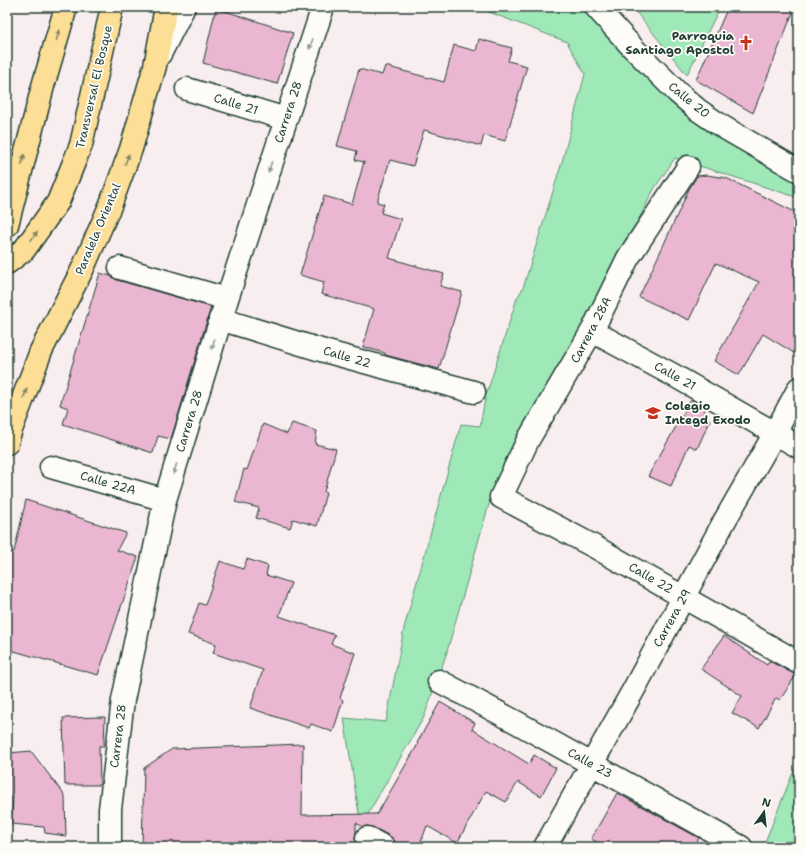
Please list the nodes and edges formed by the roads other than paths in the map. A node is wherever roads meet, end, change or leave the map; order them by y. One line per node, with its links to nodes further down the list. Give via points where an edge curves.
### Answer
1 (66, 7): 12 (main road, one-way to 1)
2 (112, 7): 13 (main road, Transversal El Bosque, one-way to 2, via 24,250 58,202 81,145)
3 (166, 7): 7 (main road, Paralela Oriental)
4 (184, 7): 7 (street)
5 (323, 7): 9 (street, Carrera 28, one-way to 9)
6 (596, 7): 11 (street, Calle 20, via 634,49 698,110)
7 (155, 66): 20 (main road, Paralela Oriental, one-way to 7, via 41,351 83,268 110,206)
8 (187, 89): 9 (street, Calle 21)
9 (286, 120): 15 (street, Carrera 28, one-way to 15)
10 (688, 167): 16 (street, Carrera 28A, via 628,258)
11 (799, 171)
12 (7, 225)
13 (7, 264)
14 (120, 268): 15 (street, Calle 22)
15 (223, 309): 18 (street, Calle 22, via 324,351); 24 (street, Carrera 28, one-way to 24)
16 (592, 331): 19 (street, Calle 21); 23 (street, Carrera 28A, via 528,440)
17 (799, 388): 19 (street, Carrera 29)
18 (474, 392)
19 (775, 433): 21 (street, Calle 21); 25 (street, Carrera 29)
20 (7, 444)
21 (799, 447)
22 (51, 467): 24 (street, Calle 22A)
23 (501, 497): 25 (street, Calle 22)
24 (165, 500): 29 (street, Carrera 28, via 122,700 110,809)
25 (684, 597): 26 (street, Calle 22); 28 (street, Carrera 29)
26 (799, 663)
27 (439, 681): 28 (street, Calle 23)
28 (592, 764): 30 (street, Carrera 29); 31 (street, Calle 23)
29 (110, 847)
30 (544, 847)
31 (741, 847)

